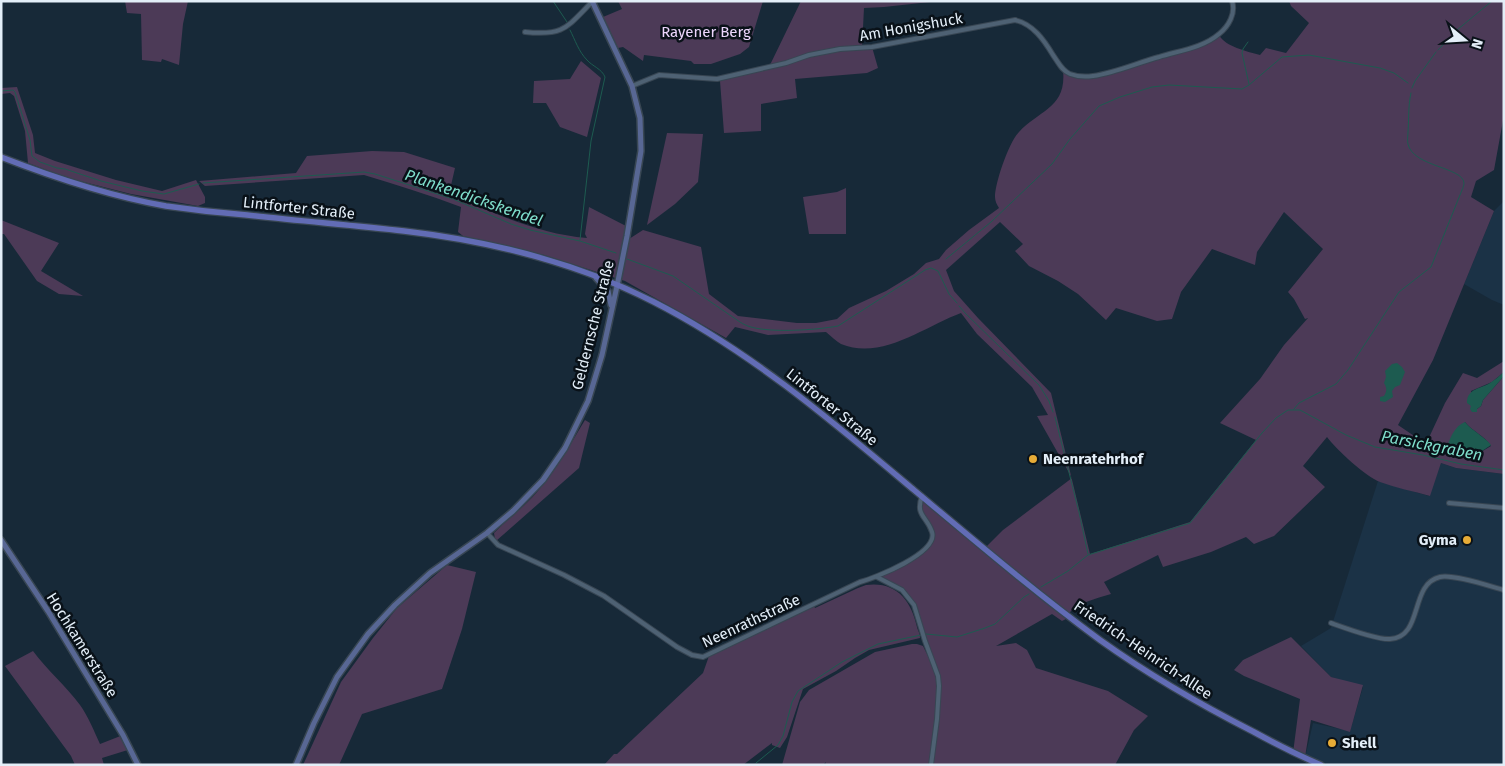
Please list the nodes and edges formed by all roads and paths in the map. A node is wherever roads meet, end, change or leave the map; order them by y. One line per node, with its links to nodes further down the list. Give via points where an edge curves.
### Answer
1 (1232, 1): 4 (street, Am Honigshuck, via 1234,12 1228,24 1206,43 1092,76 1068,74 1045,41 1026,23 1015,20 872,47 809,55 718,79 659,75)
2 (592, 2): 3 (street, Geldernsche Straße, via 564,29 549,33); 4 (main road, Geldernsche Straße)
3 (525, 32)
4 (632, 86): 7 (main road, Geldernsche Straße, via 640,118 641,150)
5 (1, 157): 6 (main road, Lintforter Straße, via 78,185 129,198 207,211 458,239 510,250)
6 (596, 278): 7 (main road, Lintforter Straße); 8 (main road, via 608,291)
7 (617, 286): 8 (main road, Geldernsche Straße); 9 (main road, Lintforter Straße, via 702,328 742,354)
8 (611, 308): 12 (main road, Geldernsche Straße, via 594,384 565,448 543,480)
9 (922, 496): 14 (street, Neenrathstraße, via 919,509 932,532 932,541 910,560); 15 (main road, Lintforter Straße)
10 (1449, 503): 11 (street)
11 (1504, 508)
12 (487, 533): 14 (street, Neenrathstraße, via 498,545 604,596 677,647 697,657 706,656 860,582); 19 (main road, Geldernsche Straße, via 430,573 368,634 337,677)
13 (1, 540): 18 (main road, Hochkamerstraße, via 123,735)
14 (877, 577): 20 (street, via 902,590 914,605 938,676)
15 (1033, 588): 21 (main road, Friedrich-Heinrich-Allee, via 1104,643 1203,706)
16 (1504, 590): 17 (street, via 1451,577 1433,580 1423,590 1407,631 1392,639)
17 (1331, 623)
18 (138, 765)
19 (296, 765)
20 (931, 765)
21 (1321, 765)

